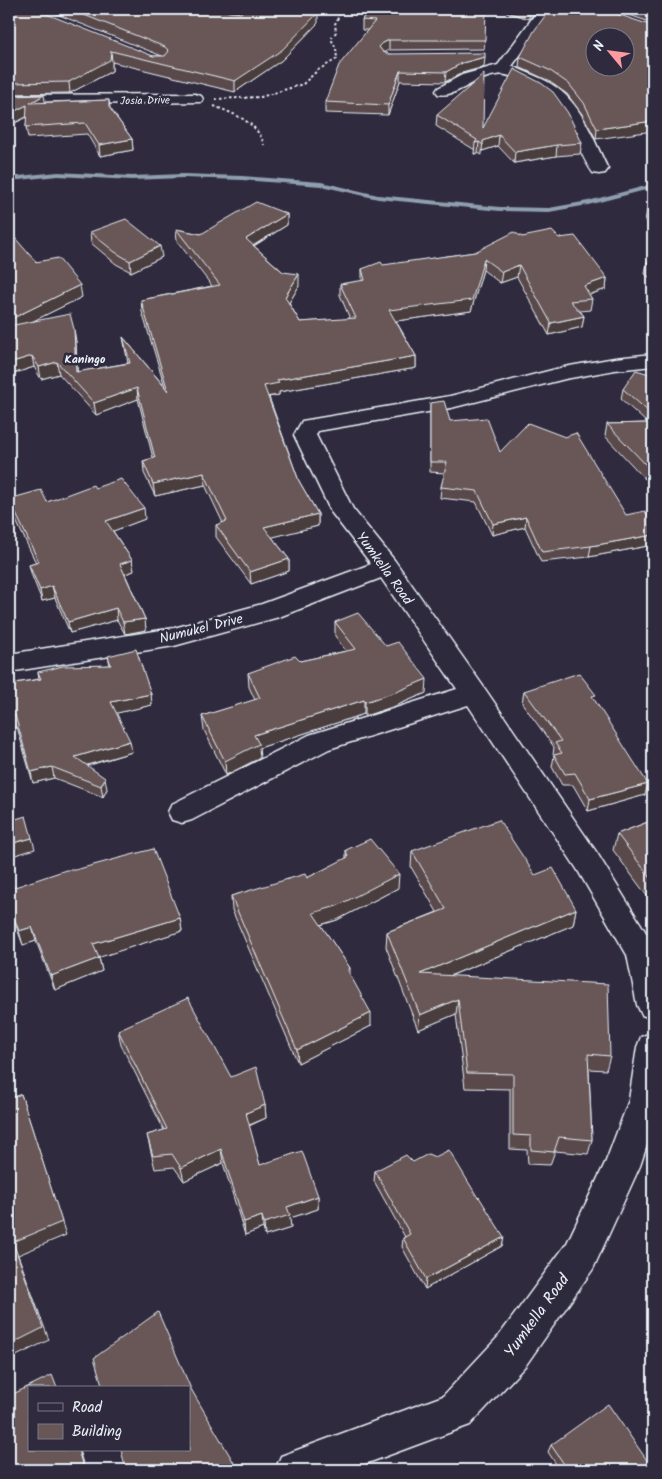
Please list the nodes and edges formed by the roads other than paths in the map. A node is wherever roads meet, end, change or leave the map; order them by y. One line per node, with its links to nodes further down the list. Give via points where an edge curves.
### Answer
1 (547, 9): 2 (street)
2 (503, 60): 3 (street); 6 (street, via 558,97 571,113)
3 (444, 91)
4 (195, 99): 5 (street, Josia Drive)
5 (9, 100)
6 (599, 169)
7 (653, 360): 8 (street, Yumkella Road, via 564,373 451,402 310,426 305,435 343,512)
8 (386, 567): 9 (street, Numukel Drive, via 270,611 174,637); 10 (street, Yumkella Road)
9 (9, 664)
10 (474, 693): 11 (street, via 319,742); 12 (street, Yumkella Road, via 587,861 642,953)
11 (182, 812)
12 (653, 1005)
13 (653, 1046): 14 (street, Yumkella Road, via 646,1100 614,1184 580,1256 512,1350 456,1411)
14 (295, 1470)

